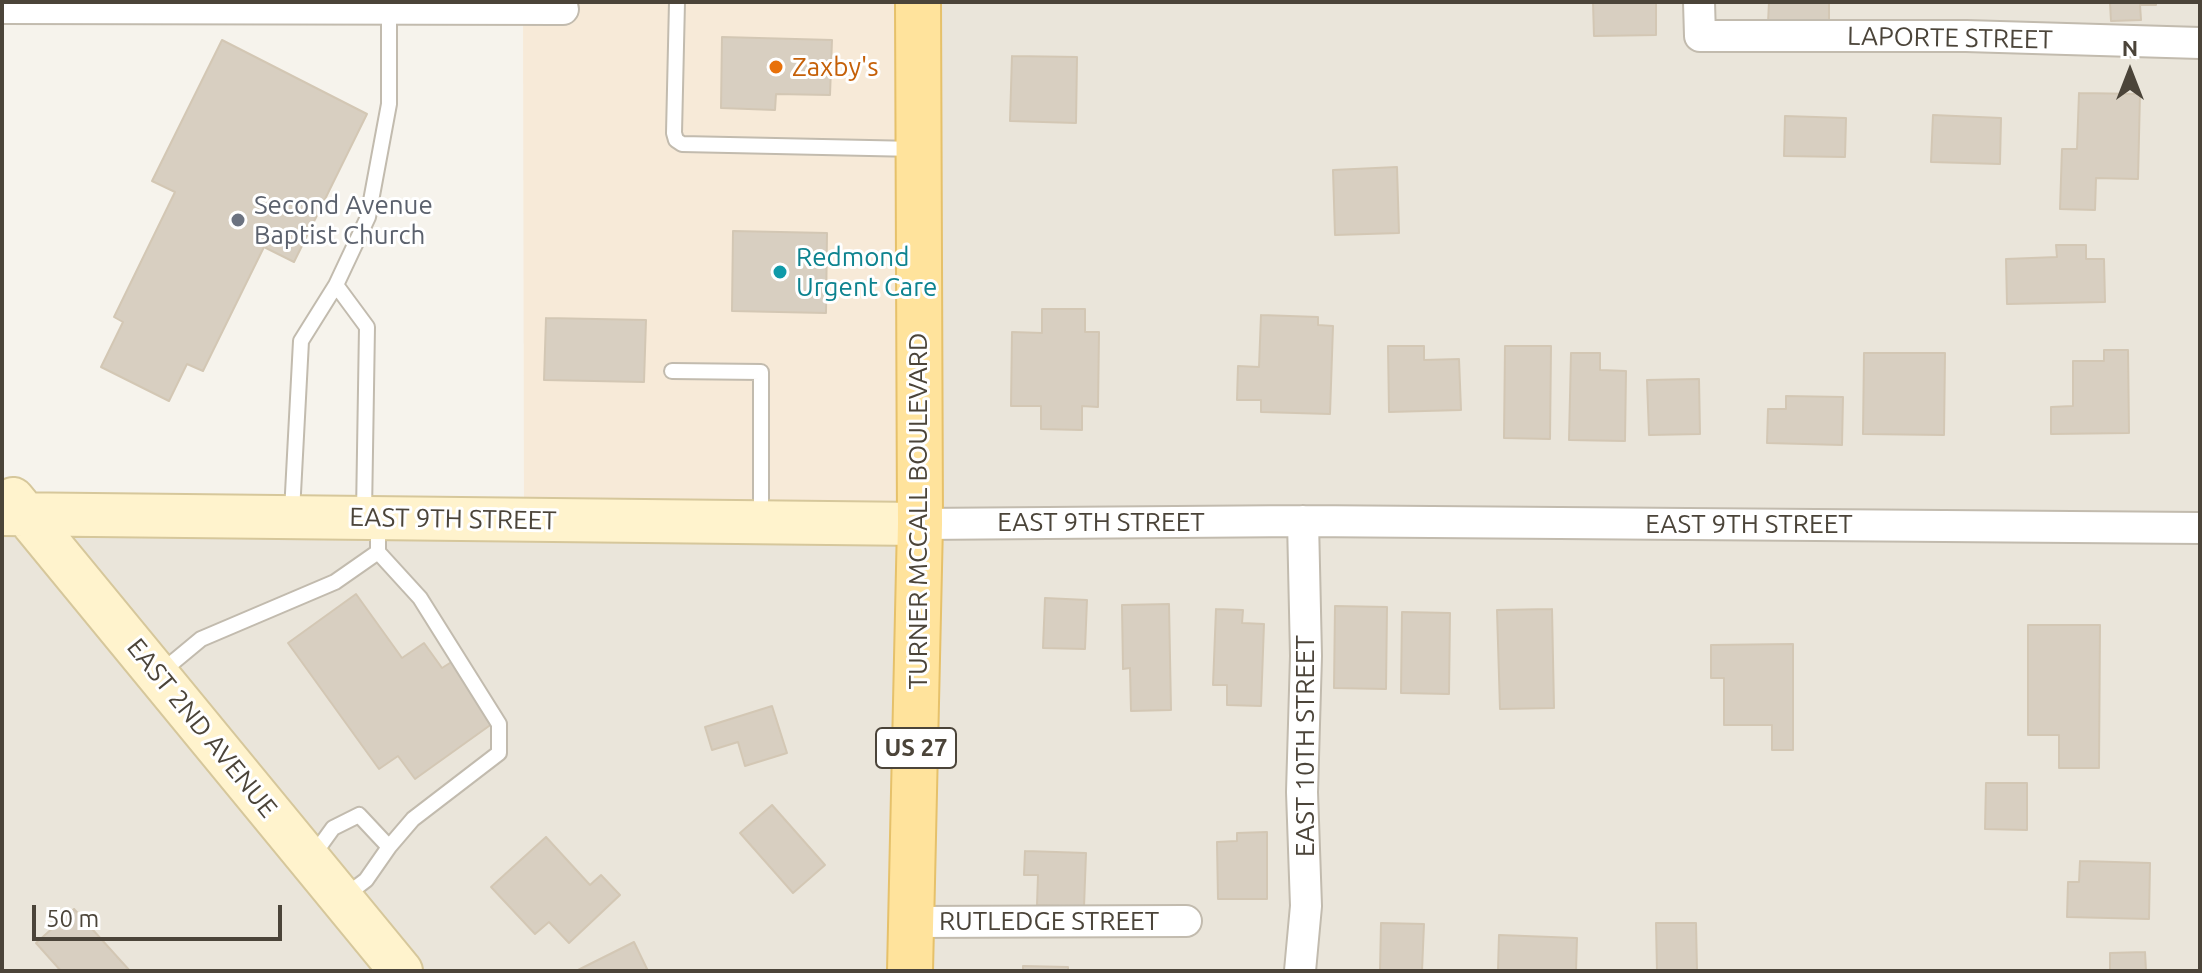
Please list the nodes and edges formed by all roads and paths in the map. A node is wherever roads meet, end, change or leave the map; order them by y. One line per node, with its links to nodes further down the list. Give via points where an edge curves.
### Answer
1 (677, 2): 8 (lane, via 674,133 682,144)
2 (918, 2): 8 (main road, TURNER MCCALL BOULEVARD / US 27)
3 (1699, 2): 7 (street, LAPORTE STREET, via 1700,36)
4 (2, 8): 5 (street)
5 (389, 8): 6 (street); 9 (lane, via 387,118 368,217)
6 (563, 9)
7 (2200, 43)
8 (918, 149): 15 (main road, TURNER MCCALL BOULEVARD / US 27)
9 (336, 285): 12 (lane, via 301,341); 17 (lane, via 367,327)
10 (672, 371): 14 (lane, via 761,372)
11 (10, 505): 12 (street, EAST 9TH STREET); 18 (street, EAST 2ND AVENUE)
12 (292, 517): 17 (street, EAST 9TH STREET)
13 (1303, 521): 15 (street, EAST 9TH STREET); 16 (street, EAST 9TH STREET); 26 (street, EAST 10TH STREET, via 1306,906)
14 (761, 522): 15 (street, EAST 9TH STREET); 17 (street, EAST 9TH STREET)
15 (920, 524): 23 (main road, TURNER MCCALL BOULEVARD / US 27)
16 (2200, 528)
17 (374, 529): 18 (lane, via 335,582 201,639); 19 (lane, via 499,724 499,753 413,819)
18 (158, 674): 20 (street, EAST 2ND AVENUE)
19 (389, 847): 20 (lane, via 359,815 333,828); 21 (lane, via 366,880)
20 (310, 861): 21 (street, EAST 2ND AVENUE)
21 (342, 899): 24 (street, EAST 2ND AVENUE)
22 (1186, 921): 23 (street, RUTLEDGE STREET)
23 (912, 922): 25 (main road, TURNER MCCALL BOULEVARD / US 27)
24 (401, 971)
25 (910, 971)
26 (1300, 971)

